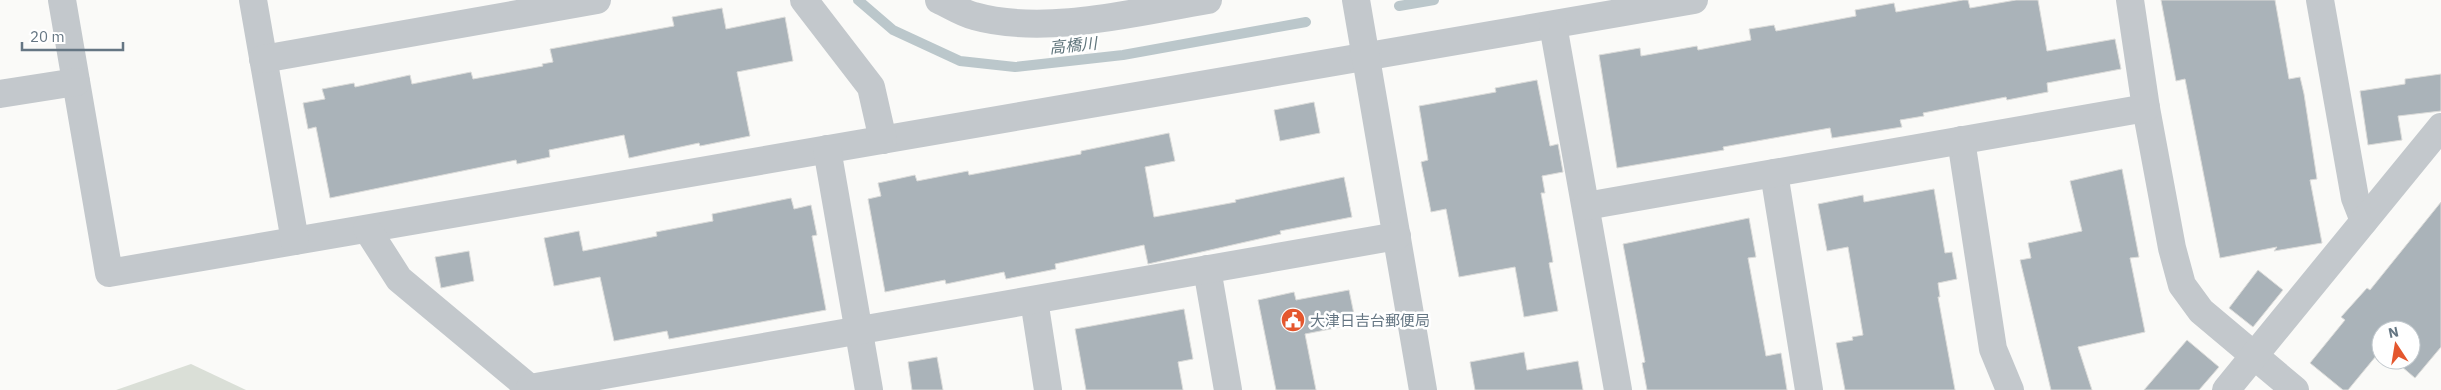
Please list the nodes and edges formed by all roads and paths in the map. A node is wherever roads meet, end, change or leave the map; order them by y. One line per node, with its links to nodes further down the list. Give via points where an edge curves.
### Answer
1 (62, 0): 14 (street)
2 (253, 0): 13 (street)
3 (597, 0): 13 (street)
4 (804, 0): 18 (street, via 871,87)
5 (939, 0): 6 (street, via 973,16 1016,22 1071,23)
6 (1208, 0)
7 (1356, 0): 12 (street)
8 (1694, 0): 11 (street)
9 (2130, 0): 16 (street)
10 (2320, 0): 23 (street, via 2355,198)
11 (1553, 25): 12 (street); 22 (street)
12 (1366, 56): 18 (street); 25 (street)
13 (263, 59): 26 (street)
14 (76, 82): 15 (street); 26 (street, via 109,273)
15 (0, 94)
16 (2146, 108): 19 (street); 30 (street, via 2182,285 2201,310)
17 (2441, 127): 23 (street)
18 (884, 140): 20 (street)
19 (1961, 140): 21 (street); 38 (street, via 1993,348)
20 (827, 149): 24 (street); 29 (street)
21 (1774, 173): 22 (street); 37 (street)
22 (1586, 206): 36 (street)
23 (2364, 221): 30 (street)
24 (367, 229): 26 (street); 31 (street, via 399,279)
25 (1397, 236): 27 (street); 35 (street)
26 (295, 241)
27 (1207, 269): 28 (street); 34 (street)
28 (1034, 300): 29 (street); 33 (street)
29 (859, 331): 31 (street); 32 (street)
30 (2255, 357): 39 (street); 40 (street)
31 (531, 389)
32 (869, 390)
33 (1048, 390)
34 (1228, 390)
35 (1423, 390)
36 (1618, 390)
37 (1809, 390)
38 (2010, 390)
39 (2226, 390)
40 (2295, 390)

